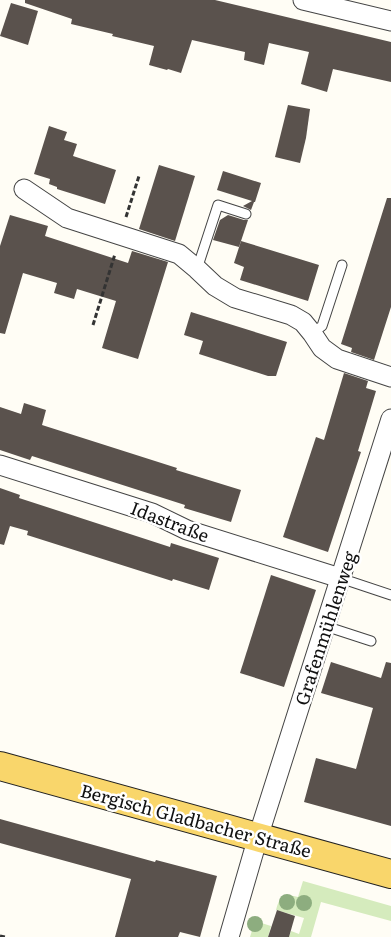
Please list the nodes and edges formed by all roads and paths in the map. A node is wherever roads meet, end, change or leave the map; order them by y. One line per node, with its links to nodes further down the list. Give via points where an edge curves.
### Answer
1 (303, 0): 2 (street)
2 (391, 21)
3 (24, 189): 6 (street, via 67,218 179,254)
4 (246, 214): 6 (lane, via 218,205)
5 (342, 265): 7 (lane, via 322,326)
6 (197, 269): 7 (street, via 215,286 235,298 291,316 303,322)
7 (312, 333): 8 (street, via 322,348 337,359)
8 (391, 377)
9 (391, 419): 11 (street, Grafenmühlenweg)
10 (0, 464): 11 (street, Idastraße, via 152,513 187,530)
11 (340, 578): 12 (lane); 13 (street, Grafenmühlenweg)
12 (391, 595)
13 (325, 626): 14 (lane); 16 (street, Grafenmühlenweg)
14 (371, 641)
15 (0, 766): 16 (main road, Bergisch Gladbacher Straße)
16 (258, 837): 17 (main road, Bergisch Gladbacher Straße); 20 (street, Grafenmühlenweg)
17 (391, 874)
18 (0, 936): 19 (path)
19 (5, 937)
20 (229, 937)

